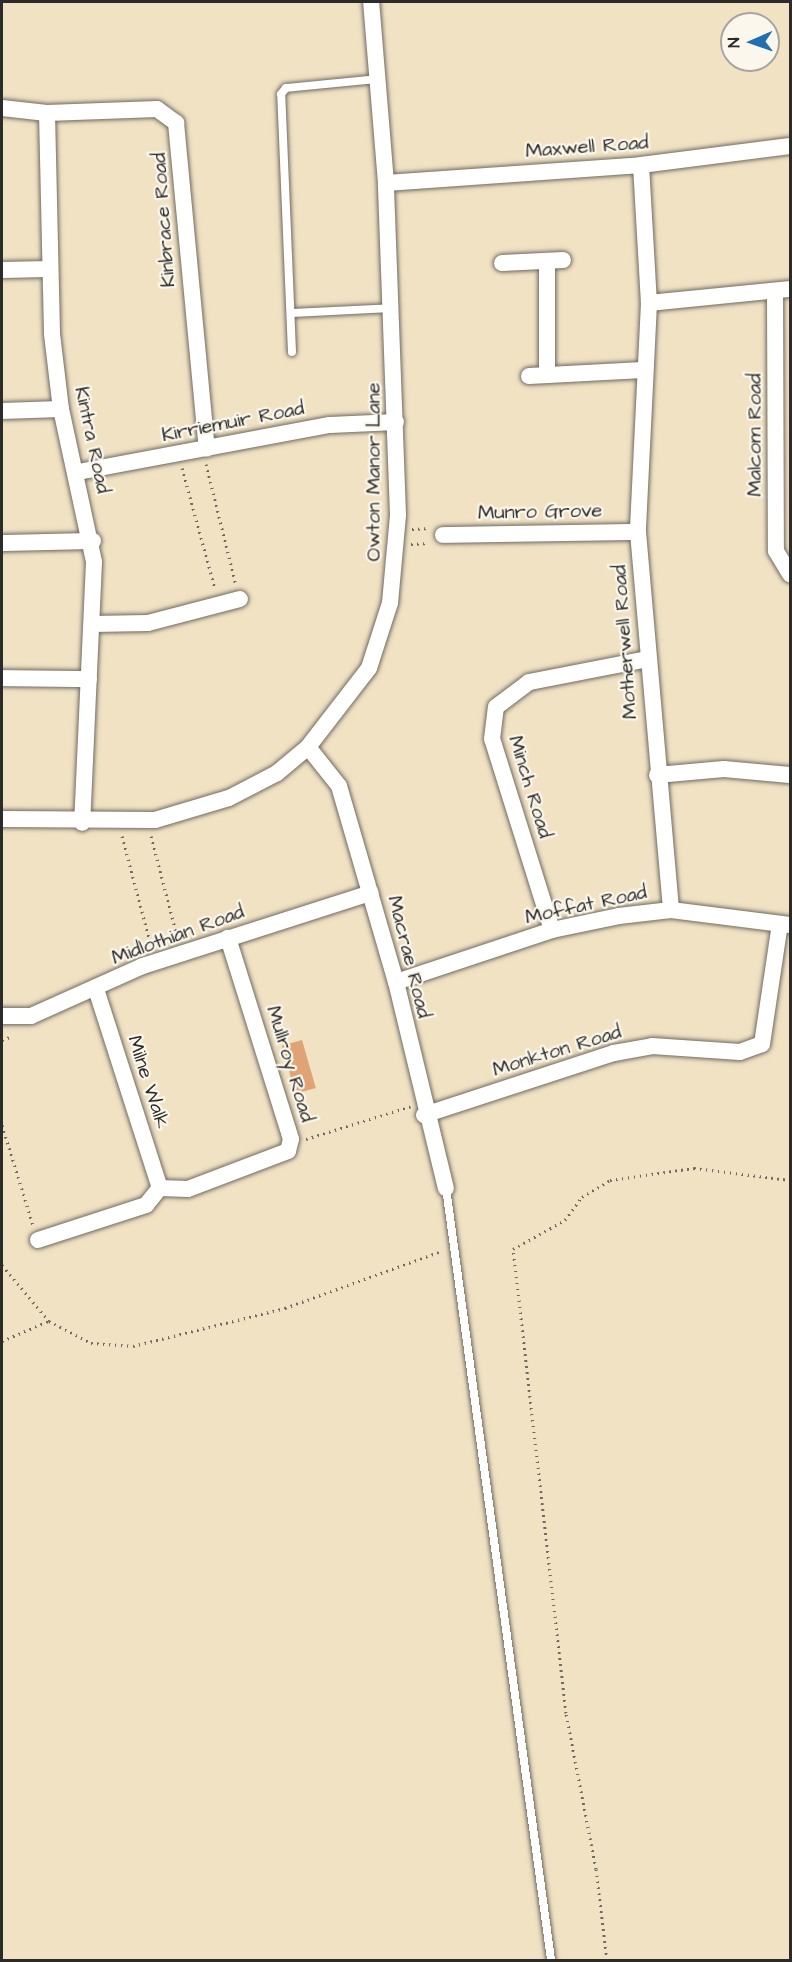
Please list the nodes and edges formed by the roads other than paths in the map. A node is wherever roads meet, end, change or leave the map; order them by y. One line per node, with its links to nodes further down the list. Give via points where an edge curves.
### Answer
1 (371, 2): 2 (street, Owton Manor Lane)
2 (378, 79): 7 (street, Owton Manor Lane); 14 (lane, via 286,88 281,94)
3 (2, 108): 4 (street)
4 (47, 113): 9 (street, Kintra Road); 22 (street, Kinbrace Road, via 157,110 176,123)
5 (790, 146): 6 (street, Maxwell Road)
6 (641, 165): 7 (street, Maxwell Road); 12 (street, Motherwell Road)
7 (386, 183): 13 (street, Owton Manor Lane)
8 (502, 263): 17 (street, via 555,260)
9 (49, 269): 10 (street); 19 (street, Kintra Road)
10 (2, 270)
11 (783, 290): 12 (street); 28 (street, Malcom Road, via 776,551)
12 (649, 303): 16 (street, Motherwell Road)
13 (392, 308): 14 (lane); 21 (street, Owton Manor Lane)
14 (291, 313): 15 (lane)
15 (292, 352)
16 (643, 370): 17 (street); 24 (street, Motherwell Road)
17 (547, 375): 18 (street)
18 (529, 376)
19 (61, 409): 20 (street); 23 (street, Kintra Road)
20 (2, 411)
21 (396, 422): 22 (street, Kirriemuir Road, via 330,425); 34 (street, Owton Manor Lane, via 397,537 390,603 369,668)
22 (204, 449): 23 (street, Kirriemuir Road)
23 (78, 471): 26 (street, Kintra Road)
24 (638, 532): 25 (street, Munro Grove); 31 (street, Motherwell Road)
25 (443, 535)
26 (93, 541): 27 (street); 30 (street, Kintra Road)
27 (2, 543)
28 (790, 574)
29 (240, 599): 30 (street, via 148,623)
30 (92, 624): 33 (street, Kintra Road)
31 (647, 659): 35 (street, Motherwell Road); 42 (street, Minch Road, via 529,682 496,707 492,739)
32 (2, 678): 33 (street)
33 (89, 679): 38 (street, Kintra Road)
34 (308, 747): 38 (street, Owton Manor Lane, via 277,773 229,798 153,827); 39 (street, Macrae Road, via 339,786)
35 (657, 775): 36 (street, via 724,769); 40 (street, Motherwell Road)
36 (790, 775)
37 (2, 819): 38 (street, Owton Manor Lane)
38 (82, 823)
39 (371, 893): 43 (street, Midlothian Road); 44 (street, Macrae Road)
40 (670, 910): 41 (street, Moffat Road); 42 (street, Moffat Road)
41 (785, 925): 47 (street, Monkton Road, via 762,1044 740,1052 652,1047 614,1053)
42 (552, 930): 44 (street, Moffat Road)
43 (228, 938): 45 (street, Midlothian Road, via 156,962); 48 (street, Mullroy Road, via 291,1139 280,1157 188,1189)
44 (396, 982): 47 (street, Macrae Road)
45 (96, 989): 46 (street, Midlothian Road, via 31,1017); 48 (street, Milne Walk)
46 (2, 1016)
47 (423, 1109): 49 (street, Macrae Road)
48 (160, 1188): 50 (street, via 146,1205)
49 (446, 1188): 51 (lane)
50 (40, 1240)
51 (551, 1960)

